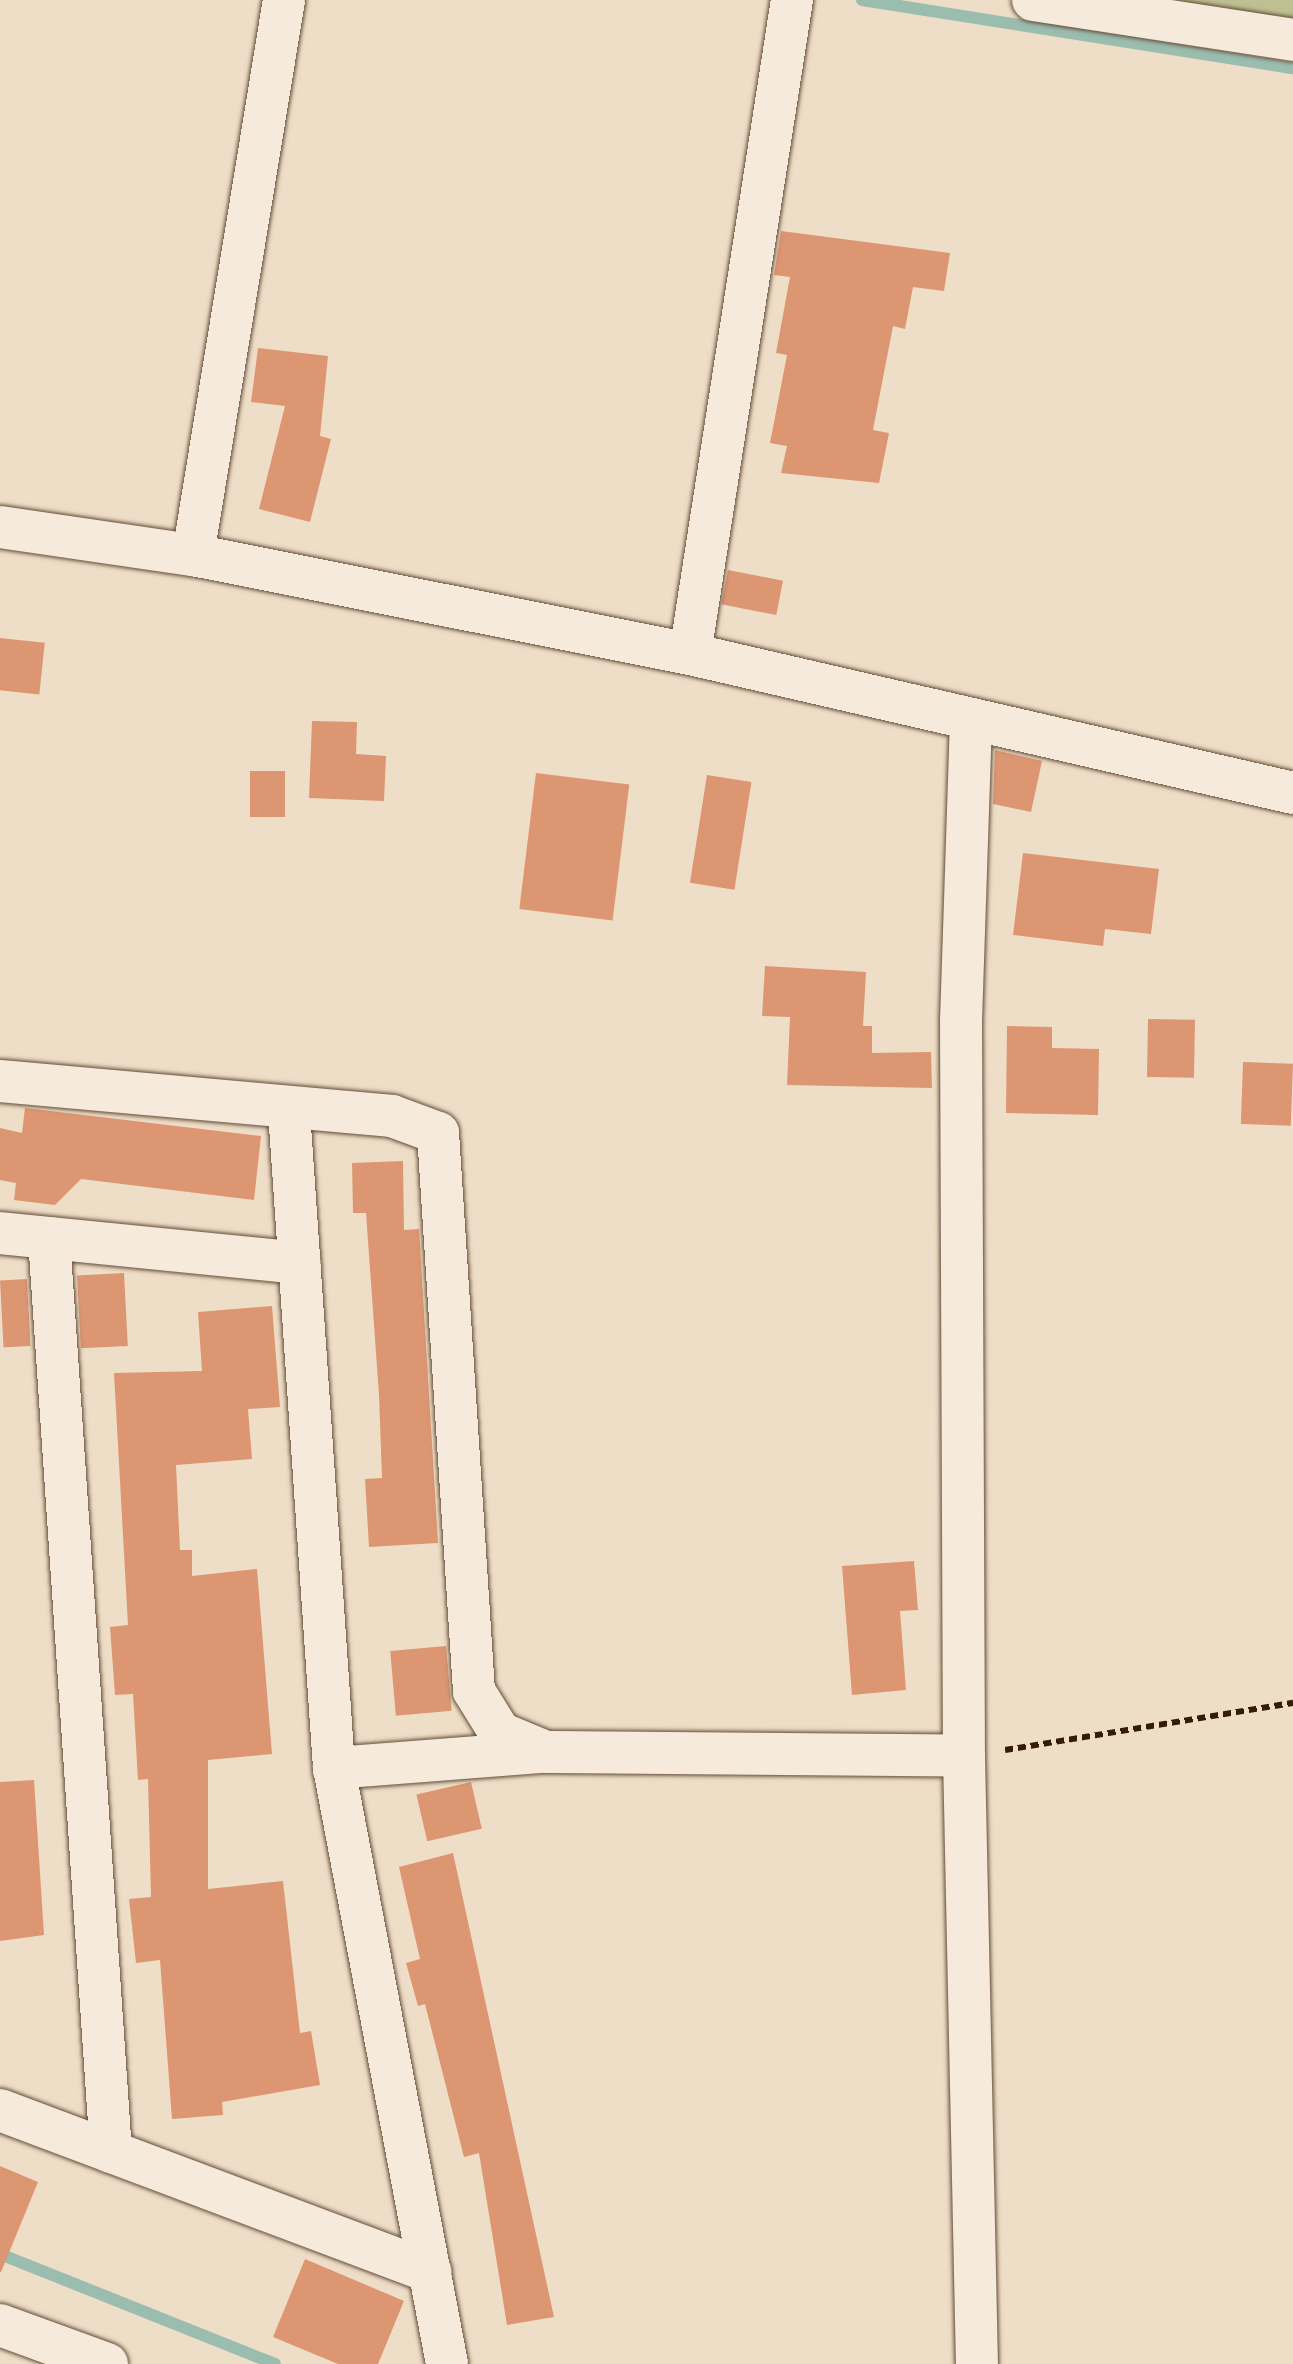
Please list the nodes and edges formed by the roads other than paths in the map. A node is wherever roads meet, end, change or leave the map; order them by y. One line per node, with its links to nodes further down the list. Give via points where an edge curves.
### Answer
1 (284, 0): 6 (street)
2 (792, 0): 7 (street)
3 (1034, 0): 4 (street)
4 (1293, 40)
5 (0, 527): 6 (street)
6 (193, 555): 7 (street)
7 (690, 654): 8 (street)
8 (971, 720): 9 (street); 16 (street, via 961,1020)
9 (1293, 793)
10 (0, 1082): 11 (street)
11 (290, 1111): 14 (street); 15 (street, via 392,1116 438,1133 474,1691 500,1734)
12 (0, 1234): 13 (street)
13 (49, 1238): 14 (street); 19 (street)
14 (300, 1263): 17 (street)
15 (546, 1752): 16 (street); 17 (street)
16 (964, 1756): 24 (street)
17 (334, 1768): 20 (street)
18 (0, 2110): 19 (street)
19 (112, 2152): 20 (street)
20 (430, 2272): 23 (street)
21 (0, 2324): 22 (street)
22 (107, 2364)
23 (447, 2364)
24 (978, 2364)

